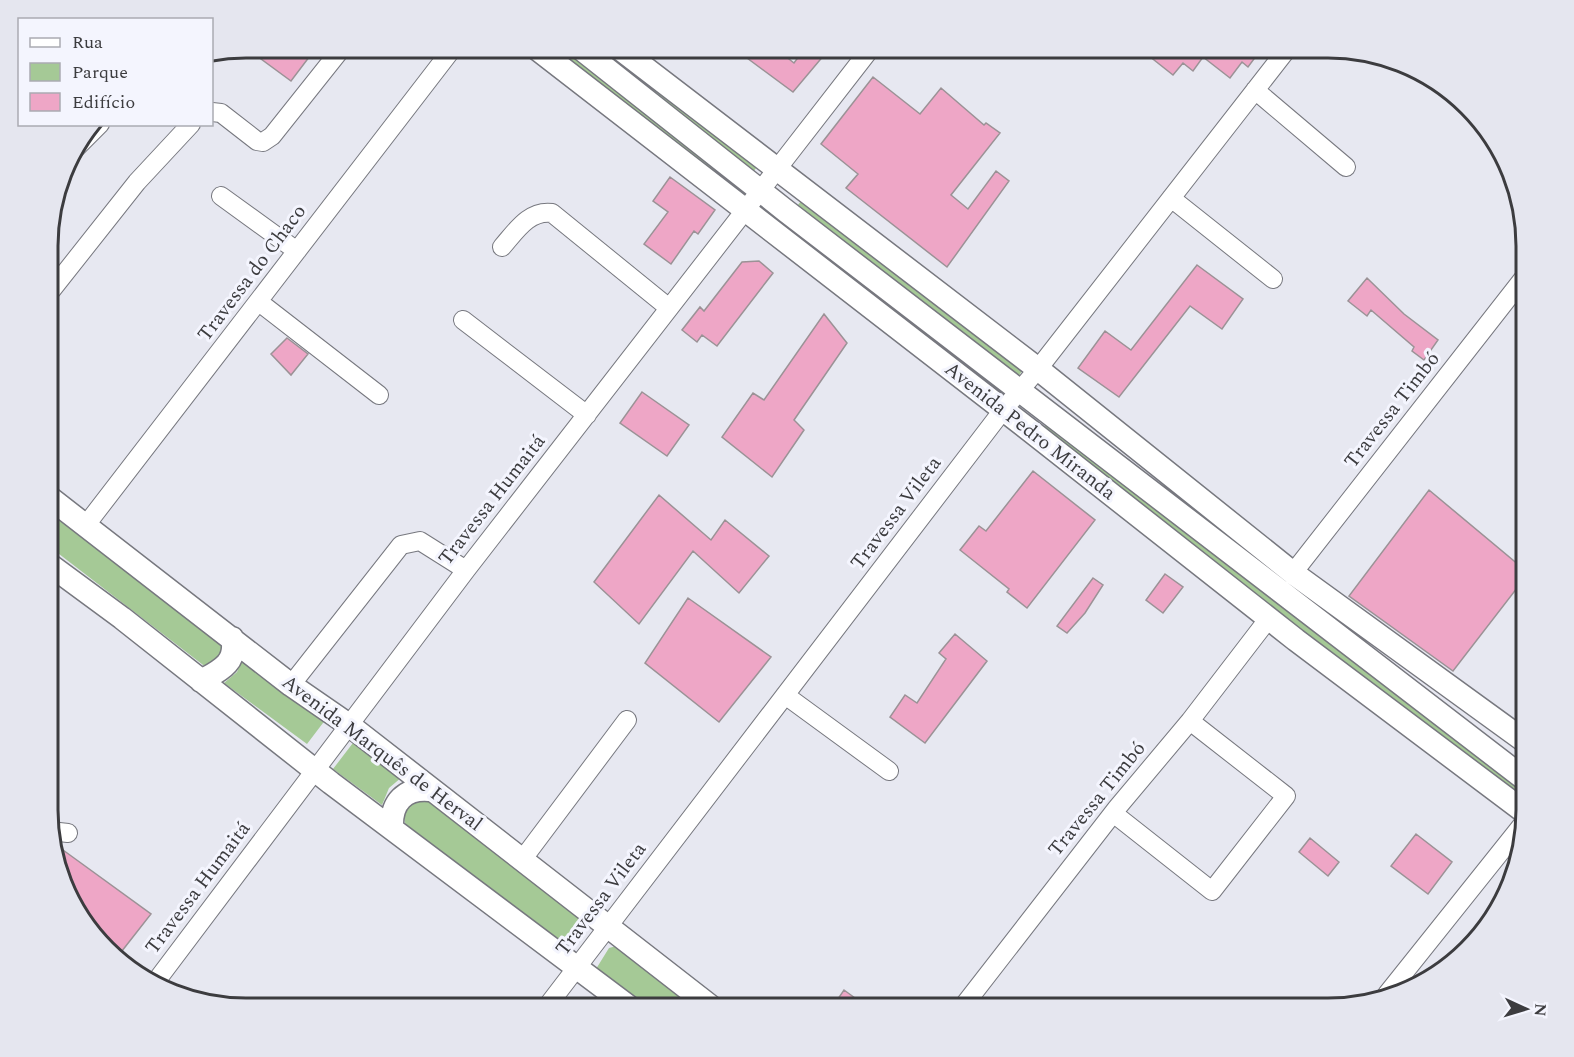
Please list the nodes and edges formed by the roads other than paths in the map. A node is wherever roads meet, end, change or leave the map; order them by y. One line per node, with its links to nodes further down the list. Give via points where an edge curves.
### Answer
1 (863, 58): 12 (street, Travessa Humaitá)
2 (1280, 58): 8 (street, Travessa Vileta)
3 (333, 59): 9 (street, via 267,139 257,141 221,113)
4 (445, 59): 18 (street, Travessa do Chaco)
5 (550, 59): 16 (main road, Avenida Pedro Miranda)
6 (594, 59): 13 (main road, Avenida Pedro Miranda)
7 (633, 59): 12 (main road)
8 (1255, 90): 11 (street); 15 (street, Travessa Vileta)
9 (213, 112)
10 (188, 126): 20 (street, via 137,182)
11 (1346, 167)
12 (777, 168): 13 (street, Travessa Humaitá); 25 (main road)
13 (759, 189): 16 (street, Travessa Humaitá); 26 (main road, Avenida Pedro Miranda)
14 (221, 196): 18 (street)
15 (1171, 198): 19 (street); 25 (street, Travessa Vileta)
16 (746, 211): 23 (street, Travessa Humaitá); 28 (main road, Avenida Pedro Miranda)
17 (502, 247): 23 (street, via 529,218 537,213 552,213)
18 (297, 251): 22 (street, Travessa do Chaco)
19 (1273, 279)
20 (58, 282)
21 (1515, 289): 33 (street, Travessa Timbó)
22 (260, 302): 27 (street); 31 (street, Travessa do Chaco)
23 (669, 309): 29 (street, Travessa Humaitá)
24 (463, 320): 29 (street)
25 (1038, 369): 26 (street, Travessa Vileta); 33 (main road)
26 (1020, 391): 28 (street, Travessa Vileta); 46 (main road, Avenida Pedro Miranda)
27 (379, 395)
28 (1003, 410): 35 (main road, Avenida Pedro Miranda); 39 (street, Travessa Vileta)
29 (586, 415): 32 (street, Travessa Humaitá)
30 (58, 504): 31 (main road, Avenida Marquês de Herval)
31 (86, 525): 36 (main road, Avenida Marquês de Herval)
32 (466, 570): 38 (street, via 420,541 401,545); 42 (street, Travessa Humaitá)
33 (1293, 573): 43 (main road)
34 (58, 574): 37 (main road, via 122,618)
35 (1269, 618): 41 (street, Travessa Timbó); 48 (main road, Avenida Pedro Miranda)
36 (232, 638): 37 (main road, via 234,652 228,665); 38 (main road, Avenida Marquês de Herval)
37 (201, 681): 44 (main road)
38 (291, 685): 42 (main road, Avenida Marquês de Herval)
39 (785, 695): 45 (street); 53 (street, Travessa Vileta)
40 (627, 720): 52 (street)
41 (1191, 722): 49 (street, Travessa Timbó); 49 (street, via 1286,796 1212,891)
42 (349, 725): 44 (street, Travessa Humaitá); 47 (main road, Avenida Marquês de Herval)
43 (1515, 734)
44 (315, 770): 50 (main road); 55 (street, Travessa Humaitá)
45 (889, 771)
46 (1515, 772)
47 (429, 790): 50 (main road, via 416,789 402,796 393,813); 52 (main road, Avenida Marquês de Herval)
48 (1515, 805)
49 (1113, 813): 60 (street, Travessa Timbó)
50 (392, 827): 54 (main road)
51 (1513, 836): 56 (street)
52 (522, 860): 53 (main road, Avenida Marquês de Herval)
53 (609, 927): 54 (street, Travessa Vileta); 59 (main road, Avenida Marquês de Herval)
54 (576, 968): 57 (street, Travessa Vileta); 58 (main road)
55 (159, 977)
56 (1393, 986)
57 (553, 998)
58 (617, 998)
59 (700, 998)
60 (970, 998)

